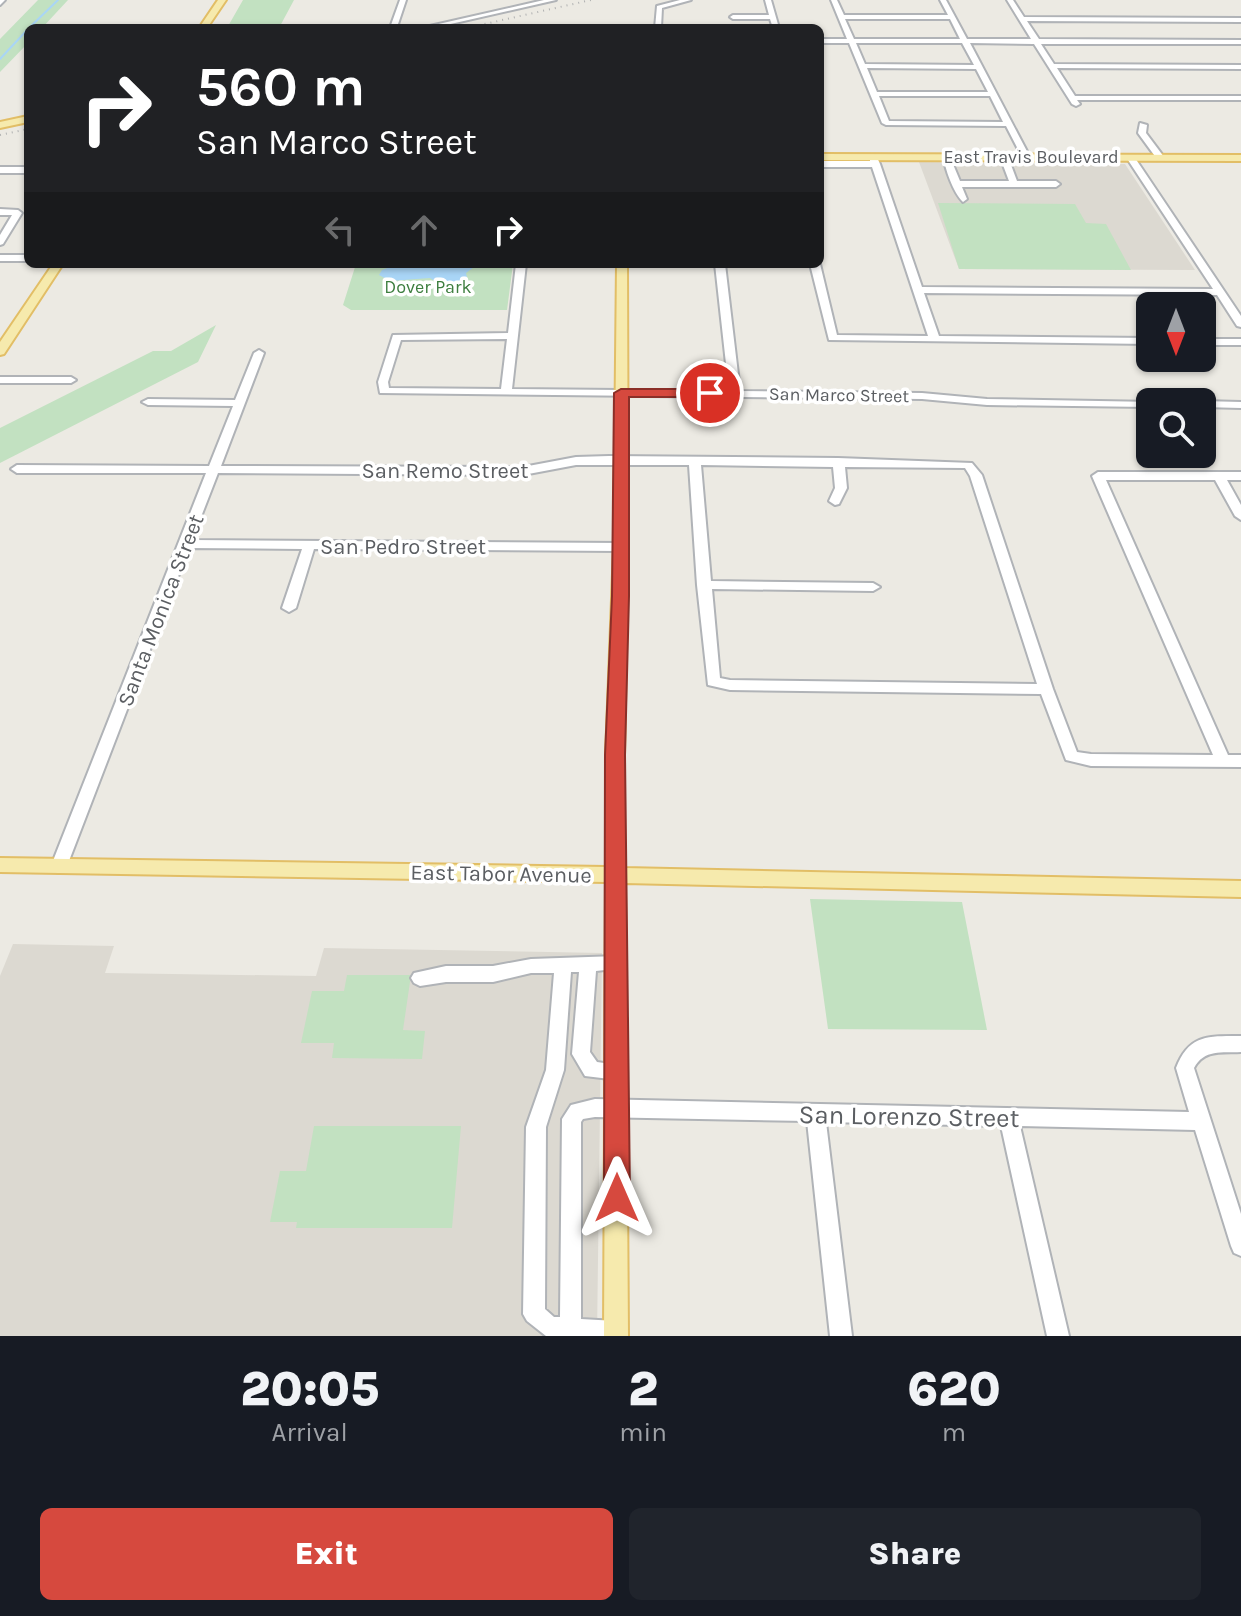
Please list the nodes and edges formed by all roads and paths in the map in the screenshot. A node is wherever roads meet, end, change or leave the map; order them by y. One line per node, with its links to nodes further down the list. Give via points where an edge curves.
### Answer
1 (403, 0): 19 (street)
2 (522, 0): 10 (street)
3 (553, 0): 10 (street)
4 (688, 0): 21 (street, via 659,7)
5 (768, 0): 12 (street)
6 (834, 0): 13 (street)
7 (943, 0): 14 (street)
8 (1010, 0): 15 (street)
9 (227, 1): 17 (main road); 18 (main road)
10 (532, 4): 20 (street)
11 (733, 17): 12 (street)
12 (773, 17): 22 (street)
13 (842, 17): 14 (street); 24 (street)
14 (953, 17): 25 (street)
15 (1021, 19): 16 (street); 26 (street)
16 (1241, 20)
17 (207, 24)
18 (217, 24)
19 (394, 24)
20 (442, 24)
21 (658, 24)
22 (775, 24)
23 (824, 41): 24 (street)
24 (852, 41): 25 (street); 28 (street)
25 (965, 41): 26 (street); 30 (street)
26 (1035, 42): 27 (street); 29 (street)
27 (1241, 42)
28 (862, 66): 30 (street); 32 (street)
29 (1053, 66): 31 (street); 34 (street, via 1075,102)
30 (978, 67): 33 (street)
31 (1241, 67)
32 (874, 94): 33 (street); 36 (street, via 886,123)
33 (992, 94): 36 (street)
34 (1241, 98)
35 (24, 120): 37 (main road)
36 (1008, 124): 42 (street)
37 (0, 125)
38 (1143, 125): 44 (street, via 1142,133)
39 (824, 157): 46 (main road, East Travis Boulevard)
40 (946, 157): 41 (main road, East Travis Boulevard); 46 (main road, East Travis Boulevard); 50 (street)
41 (1004, 157): 42 (main road, East Travis Boulevard); 51 (street)
42 (1026, 157): 43 (main road, East Travis Boulevard)
43 (1130, 157): 44 (main road, East Travis Boulevard); 64 (street)
44 (1160, 157): 45 (main road, East Travis Boulevard)
45 (1241, 158)
46 (875, 161): 47 (street, East Travis Boulevard); 63 (street)
47 (824, 164)
48 (0, 170): 49 (street)
49 (24, 170)
50 (956, 184): 51 (street); 53 (street)
51 (1014, 184): 52 (street)
52 (1056, 184)
53 (963, 199)
54 (0, 212): 55 (street, via 18,213)
55 (0, 242)
56 (0, 258): 57 (street)
57 (24, 258)
58 (55, 268): 71 (main road)
59 (520, 268): 66 (street)
60 (622, 268): 76 (main road)
61 (720, 268): 77 (street)
62 (816, 268): 67 (street, via 833,338)
63 (917, 290): 64 (street); 67 (street)
64 (1220, 292): 65 (street)
65 (1241, 324)
66 (511, 336): 75 (street); 75 (street, San Marco Street, via 397,337 383,382 384,391)
67 (935, 340): 68 (street)
68 (1136, 341)
69 (1216, 342): 70 (street)
70 (1241, 342)
71 (0, 351)
72 (259, 353): 79 (street, Santa Monica Street)
73 (0, 380): 74 (street)
74 (71, 380)
75 (506, 392): 76 (street, San Marco Street)
76 (621, 393): 77 (street, San Marco Street); 83 (main road)
77 (735, 393): 80 (street, San Marco Street)
78 (148, 402): 79 (street)
79 (239, 403): 87 (street, Santa Monica Street)
80 (1136, 404)
81 (1216, 404): 82 (street)
82 (1241, 405)
83 (621, 460): 84 (street, San Remo Street); 87 (street, San Remo Street, via 576,461 523,471); 94 (main road)
84 (695, 461): 85 (street, San Remo Street); 95 (street)
85 (838, 462): 90 (street, via 842,482); 98 (street, San Remo Street, via 968,465 976,475)
86 (17, 469): 87 (street, San Remo Street)
87 (215, 470): 92 (street, Santa Monica Street)
88 (1219, 476): 89 (street); 91 (street); 99 (street, via 1098,476)
89 (1241, 476)
90 (835, 501)
91 (1241, 516)
92 (186, 544): 93 (street, San Pedro Street); 102 (street, Santa Monica Street)
93 (309, 546): 94 (street, San Pedro Street); 97 (street)
94 (621, 547): 103 (main road, via 615,755)
95 (704, 585): 96 (street); 98 (street, via 713,681)
96 (873, 587)
97 (289, 608)
98 (1046, 689): 99 (street, via 1071,756)
99 (1223, 760): 100 (street)
100 (1241, 761)
101 (0, 865): 102 (main road, East Tabor Avenue)
102 (59, 866): 103 (main road, East Tabor Avenue)
103 (618, 875): 104 (main road, East Tabor Avenue); 105 (main road)
104 (1241, 889)
105 (617, 963): 107 (street); 110 (main road)
106 (563, 966): 107 (street); 108 (street); 116 (street, via 555,1070 536,1127 533,1298 539,1320)
107 (588, 967): 110 (street, via 581,1054 592,1070)
108 (420, 978)
109 (1241, 1044): 114 (street, via 1208,1045 1188,1057 1185,1068)
110 (618, 1072): 111 (main road)
111 (618, 1111): 112 (street, San Lorenzo Street); 116 (street, San Lorenzo Street, via 595,1108 578,1111 572,1119); 117 (main road)
112 (816, 1114): 113 (street, San Lorenzo Street); 118 (street)
113 (1009, 1119): 114 (street, San Lorenzo Street); 119 (street)
114 (1200, 1121): 115 (street)
115 (1241, 1246)
116 (570, 1330): 117 (street)
117 (616, 1334)
118 (841, 1336)
119 (1058, 1336)

